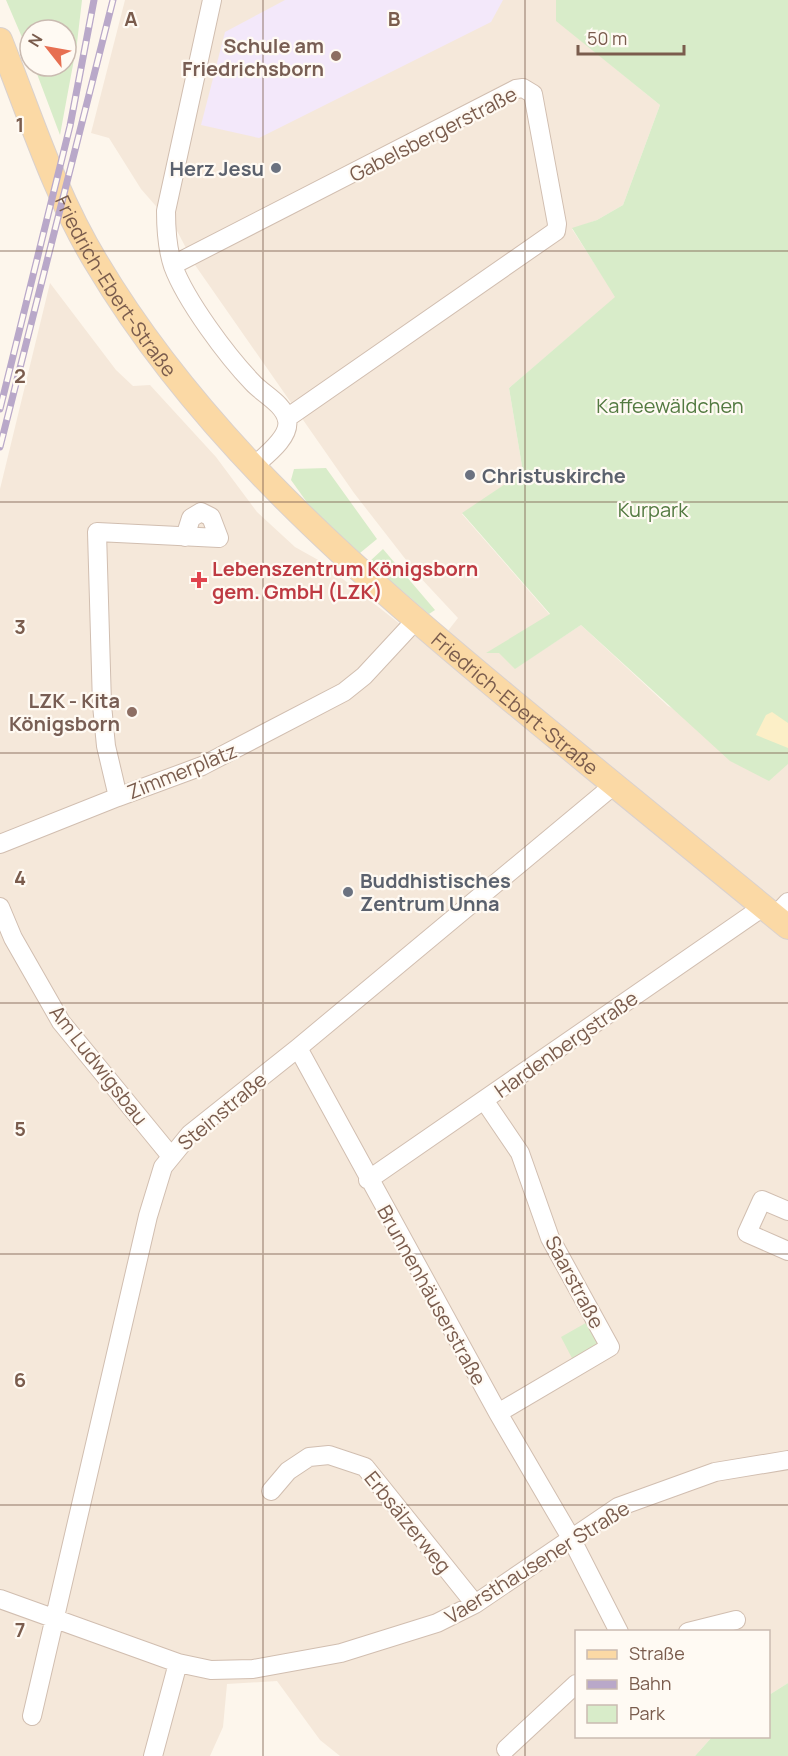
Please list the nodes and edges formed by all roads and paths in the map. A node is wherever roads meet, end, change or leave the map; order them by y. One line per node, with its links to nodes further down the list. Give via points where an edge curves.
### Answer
1 (212, 0): 3 (street, via 166,211)
2 (0, 40): 5 (main road, Friedrich-Ebert-Straße, via 74,224 96,264 158,353)
3 (173, 265): 4 (street, via 195,305 242,371); 4 (street, Gabelsbergerstraße, via 516,89 533,94 556,231)
4 (287, 418): 5 (street, via 287,428 279,442)
5 (254, 466): 7 (main road, Friedrich-Ebert-Straße, via 318,533)
6 (185, 537): 9 (street, Zimmerplatz, via 97,532 102,705 106,746)
7 (415, 621): 8 (main road, Friedrich-Ebert-Straße); 9 (street, Zimmerplatz, via 344,692 202,766)
8 (614, 785): 12 (main road, Friedrich-Ebert-Straße); 13 (street, Steinstraße)
9 (118, 797): 10 (street)
10 (0, 844)
11 (0, 907): 15 (street, Am Ludwigsbau, via 61,1022)
12 (779, 913): 14 (street, Hardenbergstraße)
13 (298, 1048): 15 (street, Steinstraße, via 190,1134); 16 (street, Brunnenhäuserstraße)
14 (484, 1100): 16 (street, Hardenbergstraße); 19 (street, Saarstraße, via 520,1153 550,1238 610,1347)
15 (170, 1155): 25 (street, Steinstraße, via 148,1216)
16 (368, 1180): 19 (street, Brunnenhäuserstraße)
17 (788, 1211): 18 (street, via 762,1200 747,1233)
18 (788, 1251)
19 (498, 1413): 22 (street, Brunnenhäuserstraße)
20 (788, 1460): 22 (street, Vaersthausener Straße, via 715,1472 618,1507)
21 (271, 1491): 24 (street, Erbsälzerweg, via 288,1471 309,1457 329,1455 365,1467)
22 (571, 1538): 24 (street, Vaersthausener Straße); 27 (street, Brunnenhäuserstraße)
23 (0, 1599): 25 (street, Vaersthausener Straße)
24 (475, 1604): 29 (street, Vaersthausener Straße, via 438,1623 288,1664 211,1670)
25 (56, 1618): 29 (street, Vaersthausener Straße); 31 (street)
26 (736, 1620): 28 (street)
27 (618, 1630)
28 (696, 1630)
29 (178, 1663): 33 (street)
30 (575, 1685): 32 (street)
31 (32, 1716)
32 (506, 1749)
33 (153, 1756)

